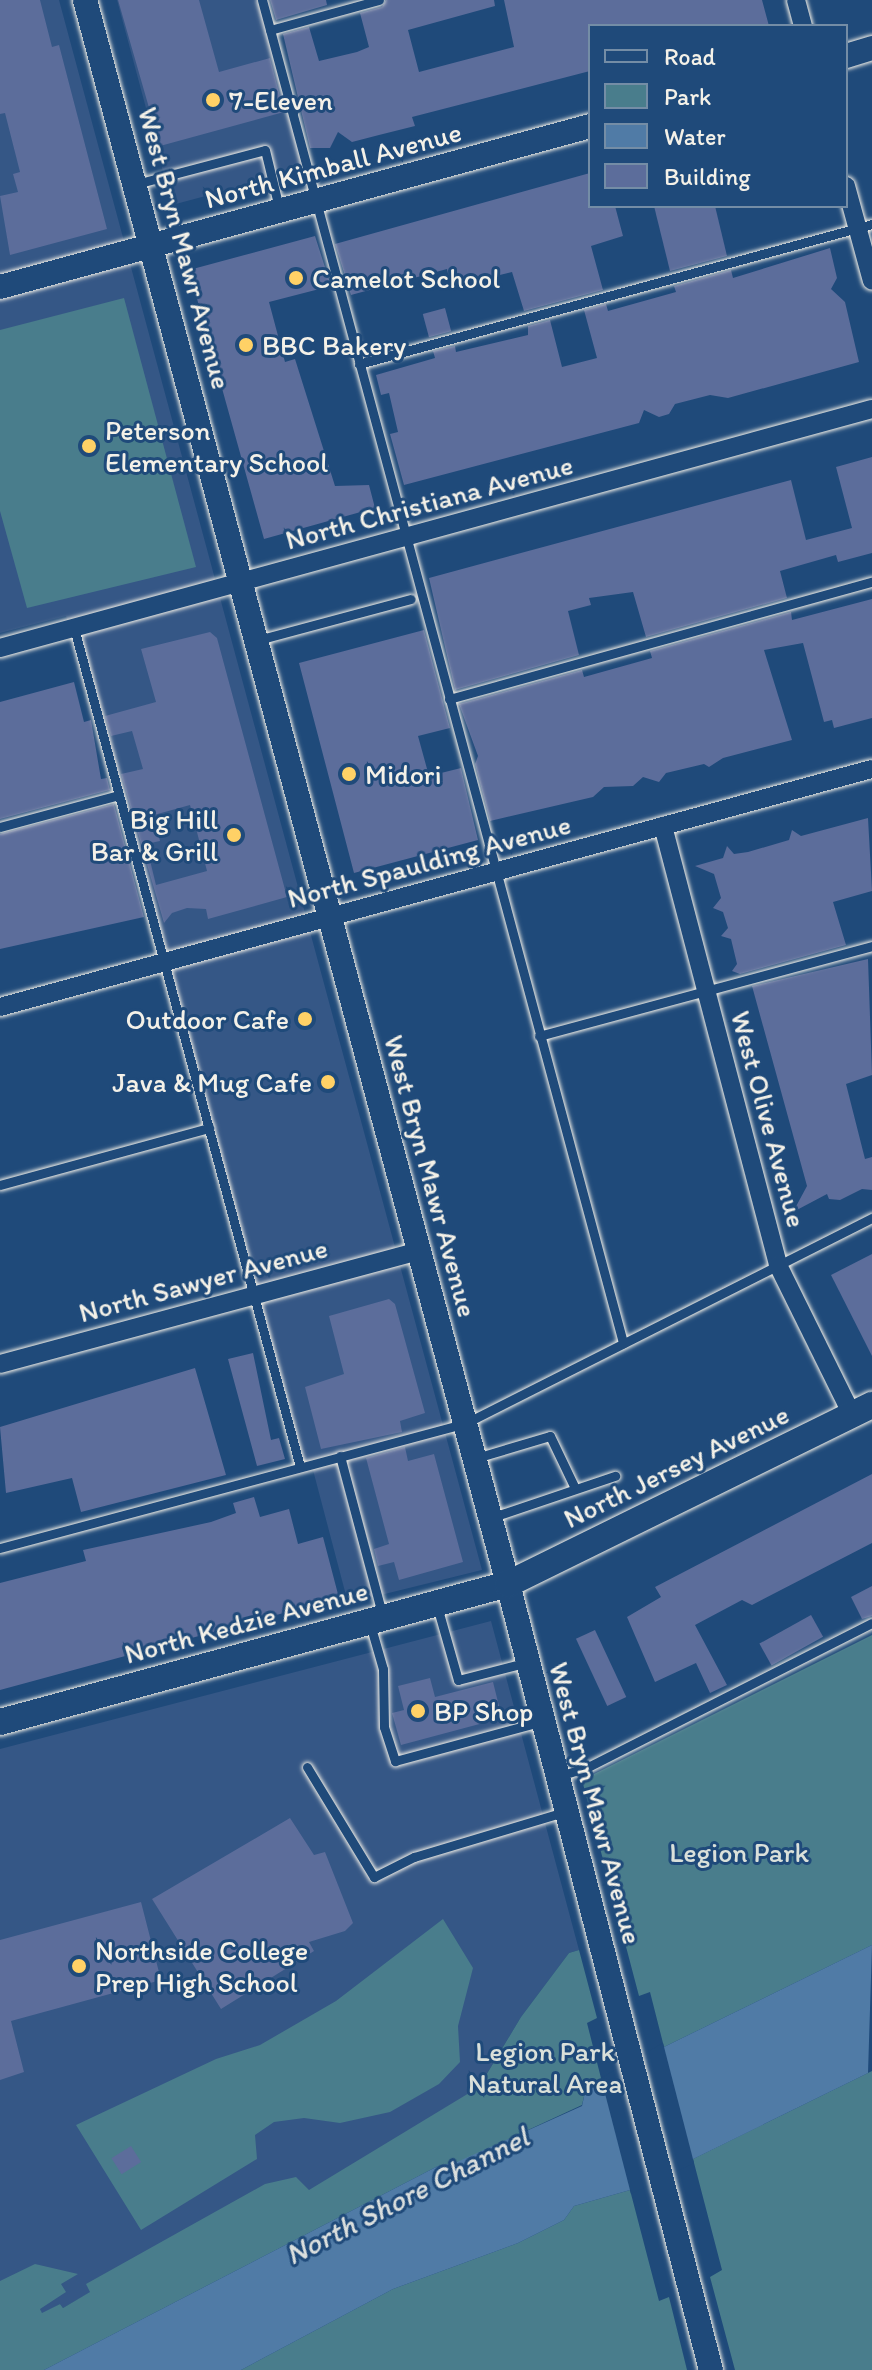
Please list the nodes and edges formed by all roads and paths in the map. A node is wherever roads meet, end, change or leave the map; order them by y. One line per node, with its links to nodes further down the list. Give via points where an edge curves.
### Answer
1 (85, 0): 10 (street, West Bryn Mawr Avenue)
2 (262, 0): 6 (lane)
3 (379, 0): 6 (lane)
4 (796, 0): 5 (street)
5 (802, 24)
6 (270, 30): 12 (lane)
7 (872, 48): 8 (street)
8 (848, 55)
9 (588, 127): 12 (street, North Kimball Avenue)
10 (136, 184): 13 (lane, via 265,150); 15 (street, West Bryn Mawr Avenue)
11 (848, 190): 14 (street)
12 (316, 201): 13 (street, North Kimball Avenue); 18 (lane)
13 (280, 211): 15 (street, North Kimball Avenue)
14 (865, 226): 16 (street); 18 (lane)
15 (153, 246): 17 (street, North Kimball Avenue); 22 (street, West Bryn Mawr Avenue)
16 (872, 281)
17 (0, 287)
18 (359, 364): 20 (lane)
19 (872, 409): 20 (street, North Christiana Avenue)
20 (406, 538): 22 (street, North Christiana Avenue); 27 (lane)
21 (872, 582): 27 (lane)
22 (243, 583): 24 (street, North Christiana Avenue); 25 (street, West Bryn Mawr Avenue)
23 (411, 599): 25 (lane)
24 (74, 628): 26 (street, North Christiana Avenue); 29 (lane)
25 (258, 640): 33 (street, West Bryn Mawr Avenue)
26 (0, 648)
27 (449, 699): 32 (lane)
28 (872, 769): 30 (street, North Spaulding Avenue)
29 (119, 795): 31 (lane); 35 (lane)
30 (663, 826): 32 (street, North Spaulding Avenue); 36 (street, West Olive Avenue)
31 (0, 827)
32 (495, 872): 33 (street, North Spaulding Avenue); 38 (lane)
33 (332, 917): 35 (street, North Spaulding Avenue); 42 (street, West Bryn Mawr Avenue)
34 (872, 946): 36 (lane)
35 (164, 962): 37 (street, North Spaulding Avenue); 39 (lane)
36 (706, 990): 38 (lane); 43 (street, West Olive Avenue)
37 (0, 1007)
38 (539, 1036): 45 (lane)
39 (209, 1128): 40 (lane); 44 (lane)
40 (0, 1185)
41 (872, 1218): 43 (lane)
42 (420, 1251): 44 (street, North Sawyer Avenue); 48 (street, West Bryn Mawr Avenue)
43 (778, 1265): 45 (lane); 47 (street, West Olive Avenue)
44 (254, 1296): 46 (street, North Sawyer Avenue); 51 (lane)
45 (623, 1343): 48 (lane)
46 (0, 1364)
47 (862, 1410): 56 (main road, North Jersey Avenue)
48 (466, 1423): 49 (lane); 50 (street, West Bryn Mawr Avenue)
49 (340, 1456): 51 (lane); 58 (lane)
50 (475, 1458): 53 (lane, via 550,1436); 54 (street, West Bryn Mawr Avenue)
51 (300, 1467): 55 (lane)
52 (615, 1476): 53 (lane, via 586,1490)
53 (574, 1486): 54 (lane)
54 (491, 1518): 56 (street, West Bryn Mawr Avenue)
55 (0, 1548)
56 (508, 1584): 57 (main road, North Kedzie Avenue); 60 (street, West Bryn Mawr Avenue)
57 (436, 1603): 58 (main road, North Kedzie Avenue); 60 (lane, via 458,1680)
58 (376, 1619): 61 (lane, via 384,1727 395,1761); 62 (main road, North Kedzie Avenue)
59 (872, 1623): 64 (lane, via 588,1767)
60 (528, 1662): 61 (street, West Bryn Mawr Avenue)
61 (543, 1721): 64 (street, West Bryn Mawr Avenue)
62 (0, 1722)
63 (307, 1767): 65 (lane, via 374,1877 414,1857)
64 (558, 1776): 65 (street, West Bryn Mawr Avenue)
65 (567, 1811): 66 (street, West Bryn Mawr Avenue)
66 (711, 2370)

